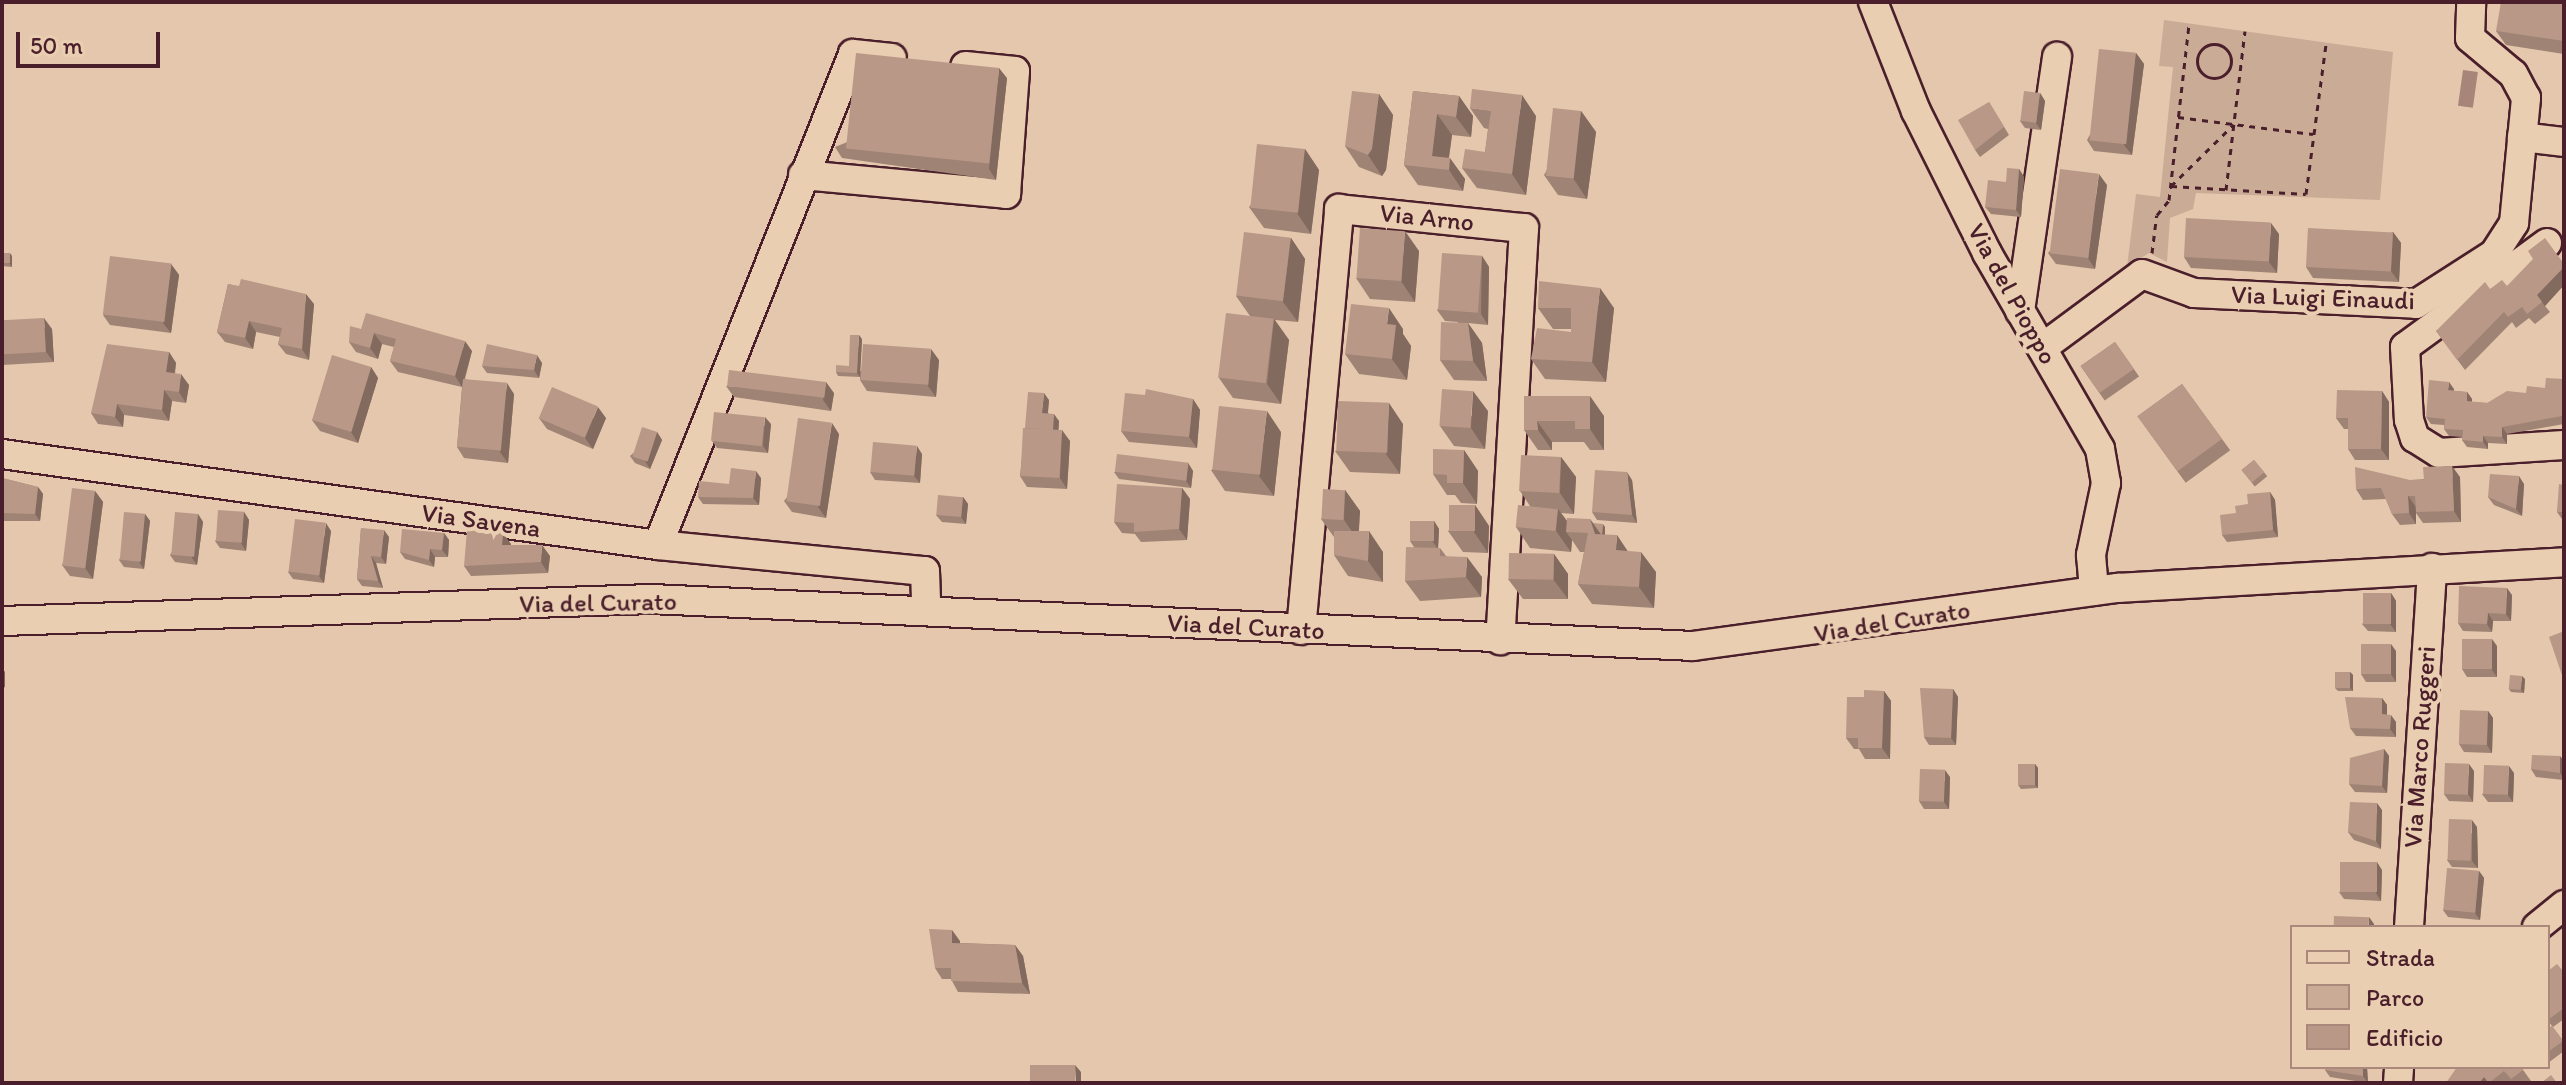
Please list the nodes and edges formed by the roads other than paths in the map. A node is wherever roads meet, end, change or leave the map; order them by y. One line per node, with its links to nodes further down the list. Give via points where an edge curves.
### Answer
1 (1873, 2): 8 (street, Via del Pioppo, via 1916,111)
2 (2471, 2): 4 (street, Via Luigi Einaudi, via 2470,38 2513,74 2526,98)
3 (2057, 57): 8 (street)
4 (2522, 137): 5 (street); 9 (street, Via Luigi Einaudi, via 2506,242 2423,303 2194,293 2149,273)
5 (2564, 142)
6 (803, 175): 6 (street, via 853,54 1015,71 1006,194); 12 (street)
7 (2547, 243): 10 (street, via 2405,347 2409,420 2415,438 2439,453)
8 (2020, 311): 9 (street, Via del Pioppo)
9 (2042, 348): 17 (street, Via del Pioppo, via 2106,471 2091,555)
10 (2564, 445)
11 (2, 454): 12 (street, Via Savena)
12 (658, 545): 18 (street, Via Savena, via 925,571)
13 (2564, 562): 14 (street, Via del Curato)
14 (2485, 566): 15 (street, Via del Curato); 16 (street, Via del Curato)
15 (2432, 568): 17 (street, Via del Curato); 23 (street, Via Marco Ruggeri)
16 (2564, 579)
17 (2094, 591): 21 (street, Via del Curato, via 1731,644)
18 (926, 609): 19 (street, Via del Curato, via 651,599); 20 (street, Via del Curato)
19 (2, 621)
20 (1301, 630): 21 (street, Via del Curato); 21 (street, Via Arno, via 1339,209 1524,228)
21 (1500, 640)
22 (2564, 905): 24 (street)
23 (2409, 925)
24 (2539, 925)

